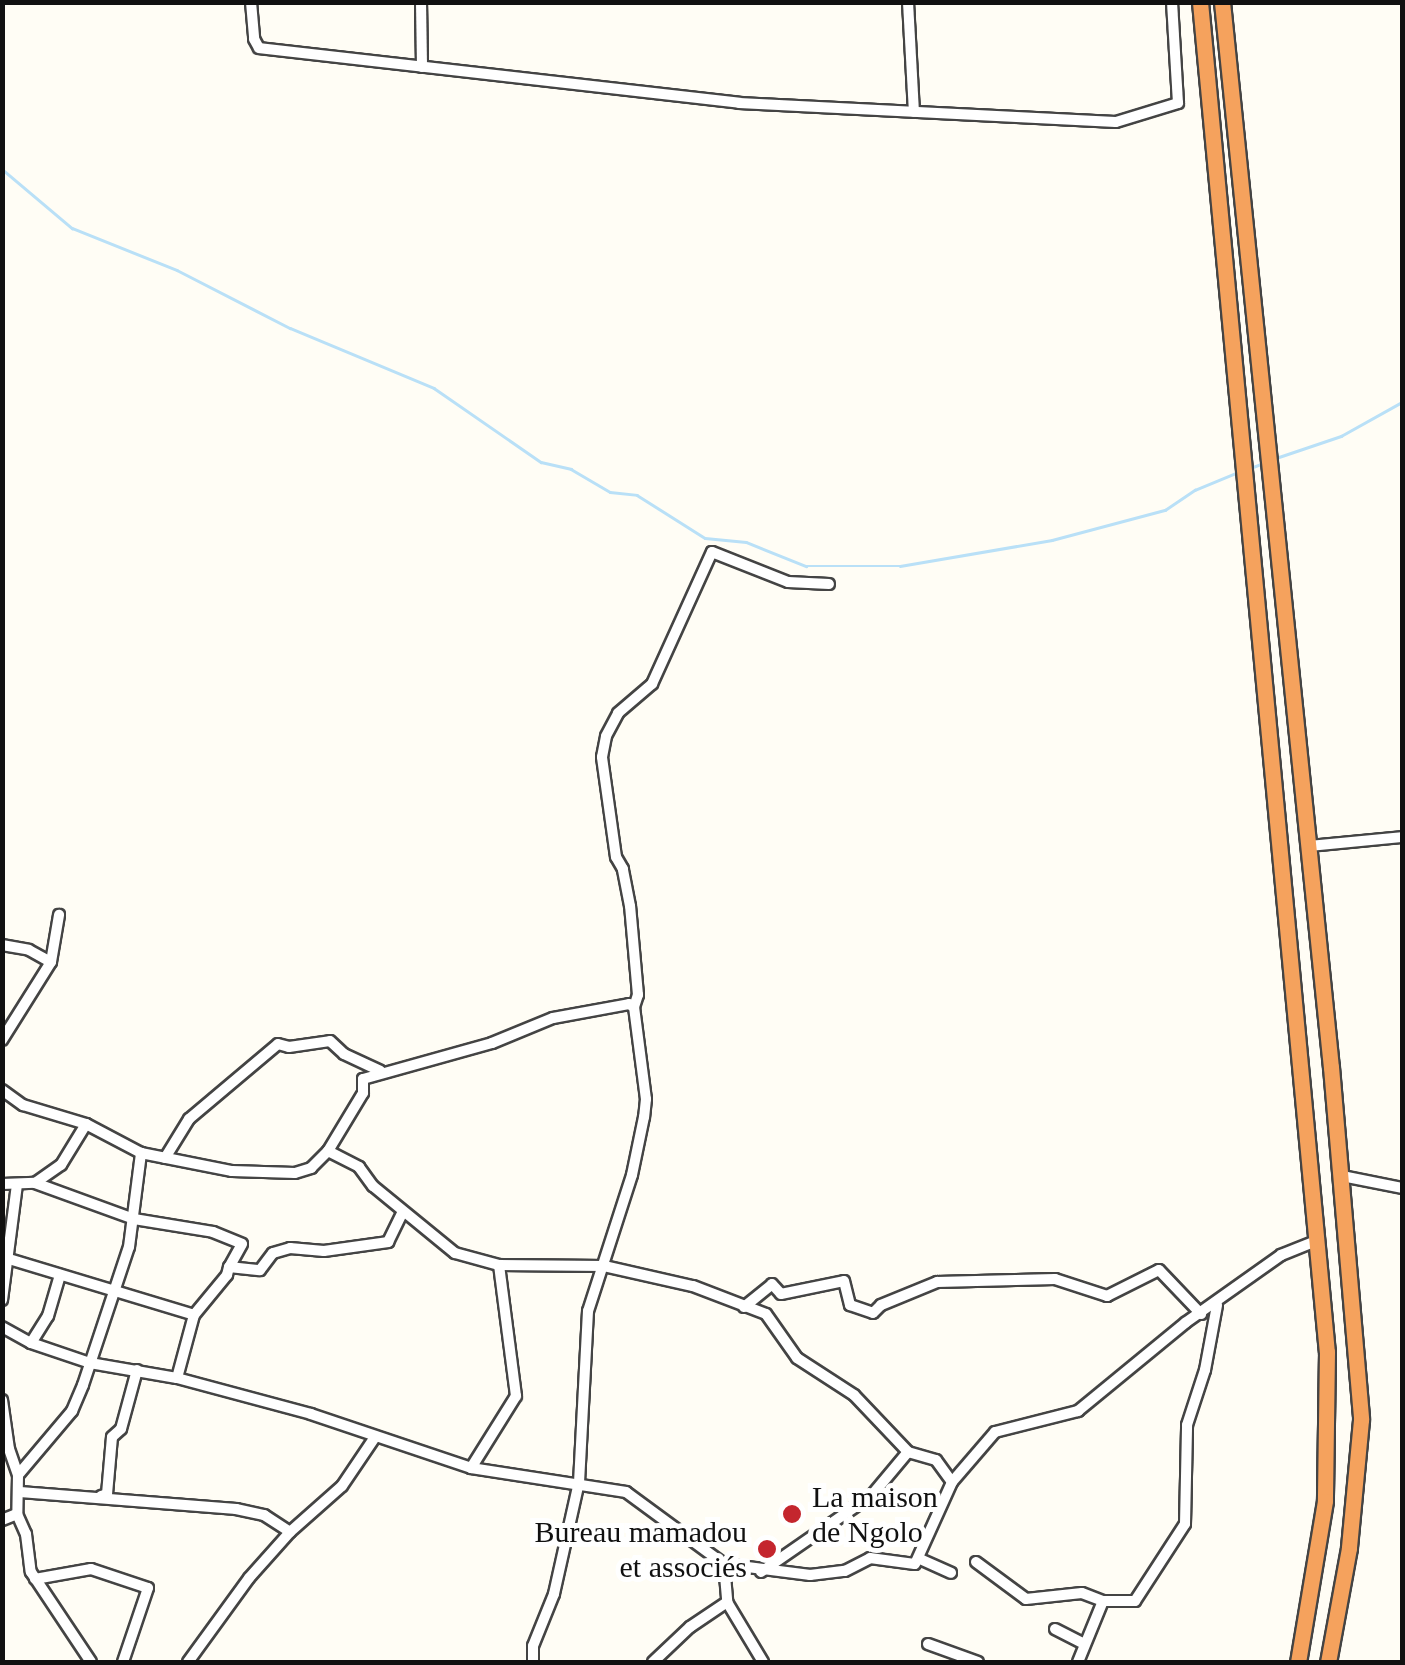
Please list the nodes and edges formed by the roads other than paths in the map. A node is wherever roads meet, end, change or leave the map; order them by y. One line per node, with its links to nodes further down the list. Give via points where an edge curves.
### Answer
1 (251, 2): 7 (street, via 259,48)
2 (421, 2): 7 (street)
3 (908, 2): 8 (street)
4 (1172, 2): 8 (street, via 1180,94 1173,108 1116,122)
5 (1200, 2): 30 (highway)
6 (1222, 2): 11 (highway)
7 (422, 67): 8 (street, via 739,103)
8 (914, 112)
9 (830, 584): 15 (street, via 788,582 712,552 652,684 618,713 606,736 602,758 630,906)
10 (1402, 837): 11 (street)
11 (1309, 846): 23 (highway)
12 (59, 915): 14 (street)
13 (3, 946): 14 (street)
14 (51, 962): 16 (street)
15 (634, 1008): 17 (street, via 553,1018 492,1043); 33 (street, via 645,1108)
16 (2, 1040)
17 (382, 1071): 20 (street, via 364,1079); 22 (street, via 330,1041 278,1044 190,1119)
18 (2, 1090): 19 (street, via 38,1112)
19 (86, 1124): 21 (street); 26 (street, via 60,1165)
20 (328, 1151): 22 (street, via 295,1173 232,1171); 28 (street, via 359,1168)
21 (141, 1154): 22 (street); 29 (street)
22 (164, 1158)
23 (1342, 1176): 27 (street); 79 (highway, via 1360,1420 1344,1583)
24 (2, 1184): 25 (street)
25 (17, 1184): 26 (street); 31 (street)
26 (35, 1184): 29 (street)
27 (1402, 1188)
28 (407, 1214): 32 (street, via 454,1252); 34 (street, via 388,1242 324,1251 290,1248 273,1253 260,1270)
29 (134, 1219): 34 (street, via 213,1232 242,1244); 36 (street)
30 (1320, 1240): 38 (street, via 1281,1255); 78 (highway, via 1325,1501)
31 (9, 1259): 35 (street); 37 (street)
32 (499, 1265): 33 (street); 50 (street, via 516,1396)
33 (604, 1266): 39 (street, via 693,1286); 52 (street, via 588,1312)
34 (229, 1267): 41 (street)
35 (60, 1275): 36 (street); 43 (street, via 48,1316)
36 (116, 1289): 41 (street); 44 (street)
37 (2, 1300)
38 (1217, 1305): 40 (street); 65 (street, via 1187,1425 1186,1524 1135,1601)
39 (744, 1307): 40 (street, via 772,1284 780,1294 844,1281 850,1305 873,1313 937,1282 1055,1279 1107,1296 1160,1270); 49 (street, via 766,1314 797,1358 854,1395)
40 (1201, 1314): 53 (street, via 1078,1411 995,1432)
41 (194, 1316): 46 (street)
42 (2, 1326): 43 (street)
43 (31, 1343): 44 (street)
44 (90, 1363): 45 (street); 51 (street, via 72,1411)
45 (138, 1370): 46 (street); 55 (street, via 121,1429 112,1437 107,1494)
46 (177, 1378): 48 (street)
47 (4, 1406): 51 (street)
48 (375, 1437): 50 (street); 58 (street, via 342,1486)
49 (908, 1452): 53 (street, via 936,1460); 62 (street, via 872,1495)
50 (471, 1468): 52 (street)
51 (18, 1476): 54 (street)
52 (578, 1482): 61 (street, via 626,1492); 73 (street)
53 (952, 1482): 59 (street)
54 (20, 1492): 55 (street); 56 (street)
55 (101, 1496): 58 (street, via 246,1511)
56 (16, 1514): 57 (street); 64 (street)
57 (2, 1520)
58 (290, 1532): 72 (street)
59 (920, 1559): 62 (street, via 810,1575); 63 (street)
60 (976, 1562): 65 (street, via 1026,1599 1082,1593)
61 (724, 1564): 62 (street); 66 (street)
62 (761, 1572)
63 (951, 1573)
64 (35, 1579): 70 (street); 71 (street, via 91,1570 146,1586 150,1592)
65 (1103, 1601): 69 (street)
66 (727, 1602): 74 (street); 75 (street)
67 (1055, 1629): 69 (street)
68 (928, 1644): 76 (street)
69 (1084, 1644): 77 (street)
70 (90, 1662)
71 (123, 1662)
72 (188, 1662)
73 (533, 1662)
74 (653, 1662)
75 (763, 1662)
76 (978, 1662)
77 (1078, 1662)
78 (1298, 1662)
79 (1328, 1662)

